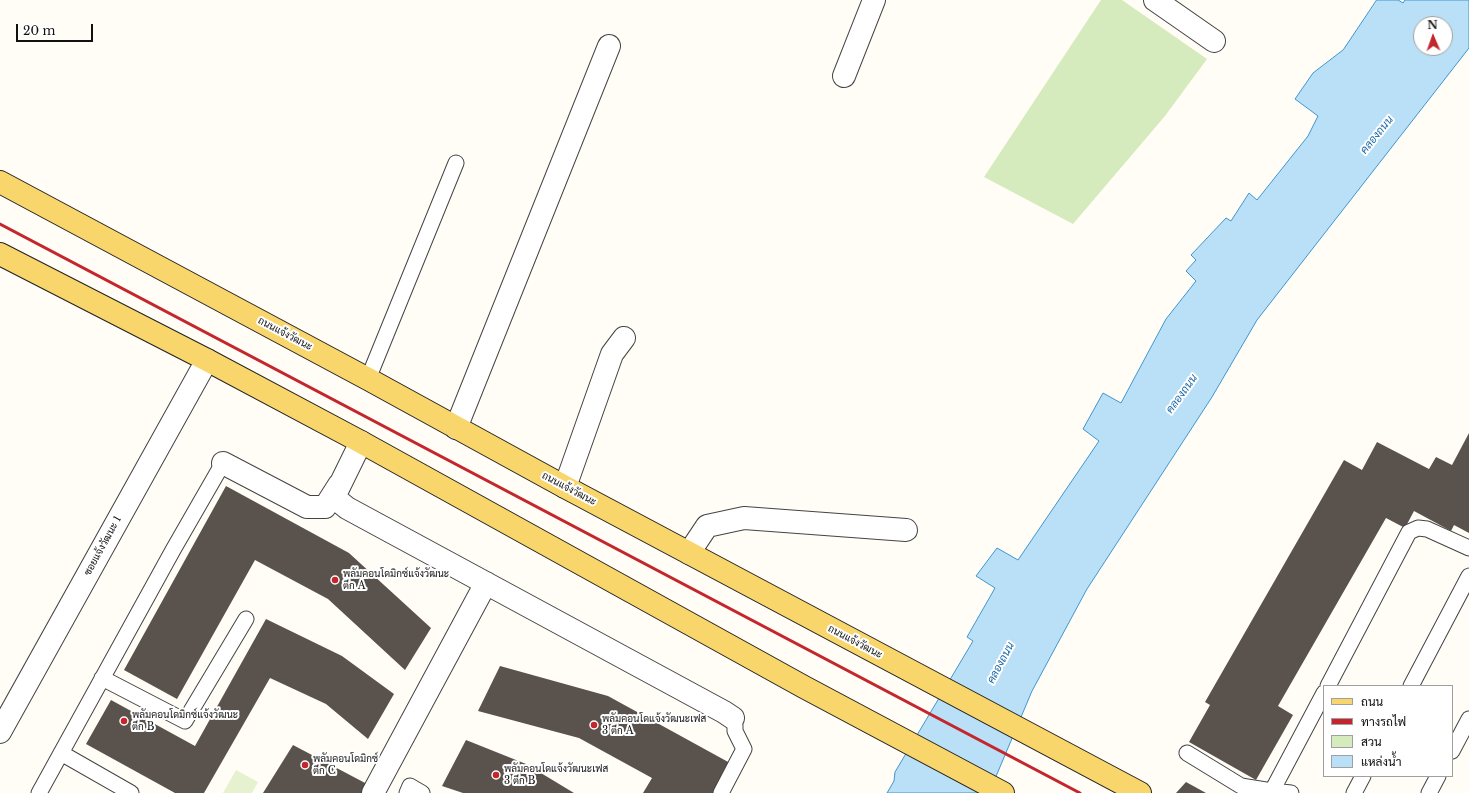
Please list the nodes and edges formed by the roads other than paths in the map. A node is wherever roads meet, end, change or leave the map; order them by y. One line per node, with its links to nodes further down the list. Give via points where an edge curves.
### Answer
1 (874, 0): 5 (street)
2 (1156, 0): 3 (street)
3 (1214, 41)
4 (609, 46): 12 (street)
5 (844, 76)
6 (456, 163): 11 (lane)
7 (0, 182): 11 (main road, ถนนแจ้งวัฒนะ)
8 (0, 254): 10 (main road)
9 (624, 338): 16 (street, via 612,354)
10 (207, 360): 13 (main road); 29 (street, ซอยแจ้งวัฒนะ 1)
11 (368, 379): 12 (main road, ถนนแจ้งวัฒนะ)
12 (456, 428): 16 (main road, ถนนแจ้งวัฒนะ)
13 (361, 442): 15 (street); 42 (main road, via 804,687)
14 (223, 464): 15 (street, via 307,507 325,508); 23 (lane)
15 (339, 485): 21 (street, via 336,498 347,508)
16 (565, 487): 19 (main road, ถนนแจ้งวัฒนะ)
17 (906, 530): 19 (street, via 744,518 707,526)
18 (1469, 548): 24 (lane, via 1427,529 1418,528 1410,532)
19 (689, 553): 43 (main road, ถนนแจ้งวัฒนะ)
20 (1469, 576): 25 (lane)
21 (486, 583): 27 (street); 38 (street)
22 (246, 619): 23 (lane, via 219,673 185,720)
23 (102, 678): 31 (lane)
24 (1329, 685)
25 (1411, 685)
26 (1323, 695): 35 (lane)
27 (733, 718): 41 (lane, via 735,731 744,749)
28 (1469, 719): 30 (lane)
29 (0, 732)
30 (1453, 749)
31 (61, 753): 36 (lane); 37 (lane)
32 (1187, 753): 35 (lane, via 1241,786)
33 (1362, 777): 45 (lane)
34 (1437, 777): 46 (lane)
35 (1272, 790): 44 (lane)
36 (39, 793)
37 (131, 793)
38 (373, 793)
39 (406, 793): 40 (lane, via 410,786)
40 (422, 793)
41 (721, 793)
42 (1003, 793)
43 (1140, 793)
44 (1291, 793)
45 (1354, 793)
46 (1429, 793)

